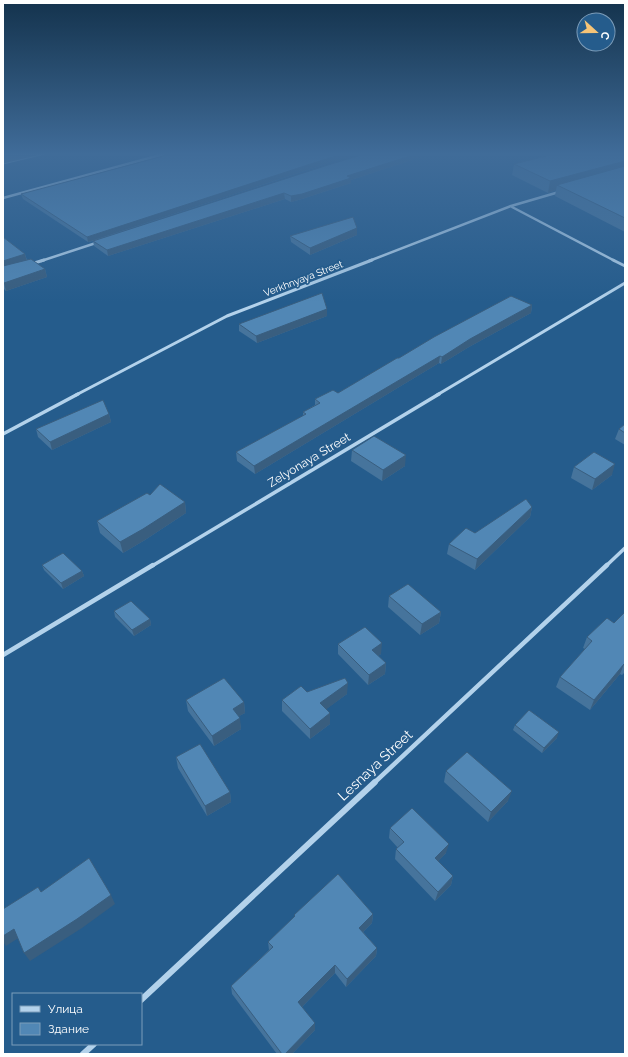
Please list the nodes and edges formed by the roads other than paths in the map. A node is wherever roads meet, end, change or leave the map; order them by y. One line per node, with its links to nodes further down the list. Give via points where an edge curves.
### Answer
1 (521, 203): 2 (street, Verkhnyaya Street)
2 (511, 206): 5 (street); 7 (street, Verkhnyaya Street, via 227,316)
3 (100, 242): 4 (street)
4 (25, 266)
5 (625, 266)
6 (625, 283): 9 (street, Zelyonaya Street)
7 (3, 434)
8 (625, 548): 10 (street, Lesnaya Street)
9 (3, 655)
10 (142, 999)
11 (93, 1045): 12 (street)
12 (83, 1054)

